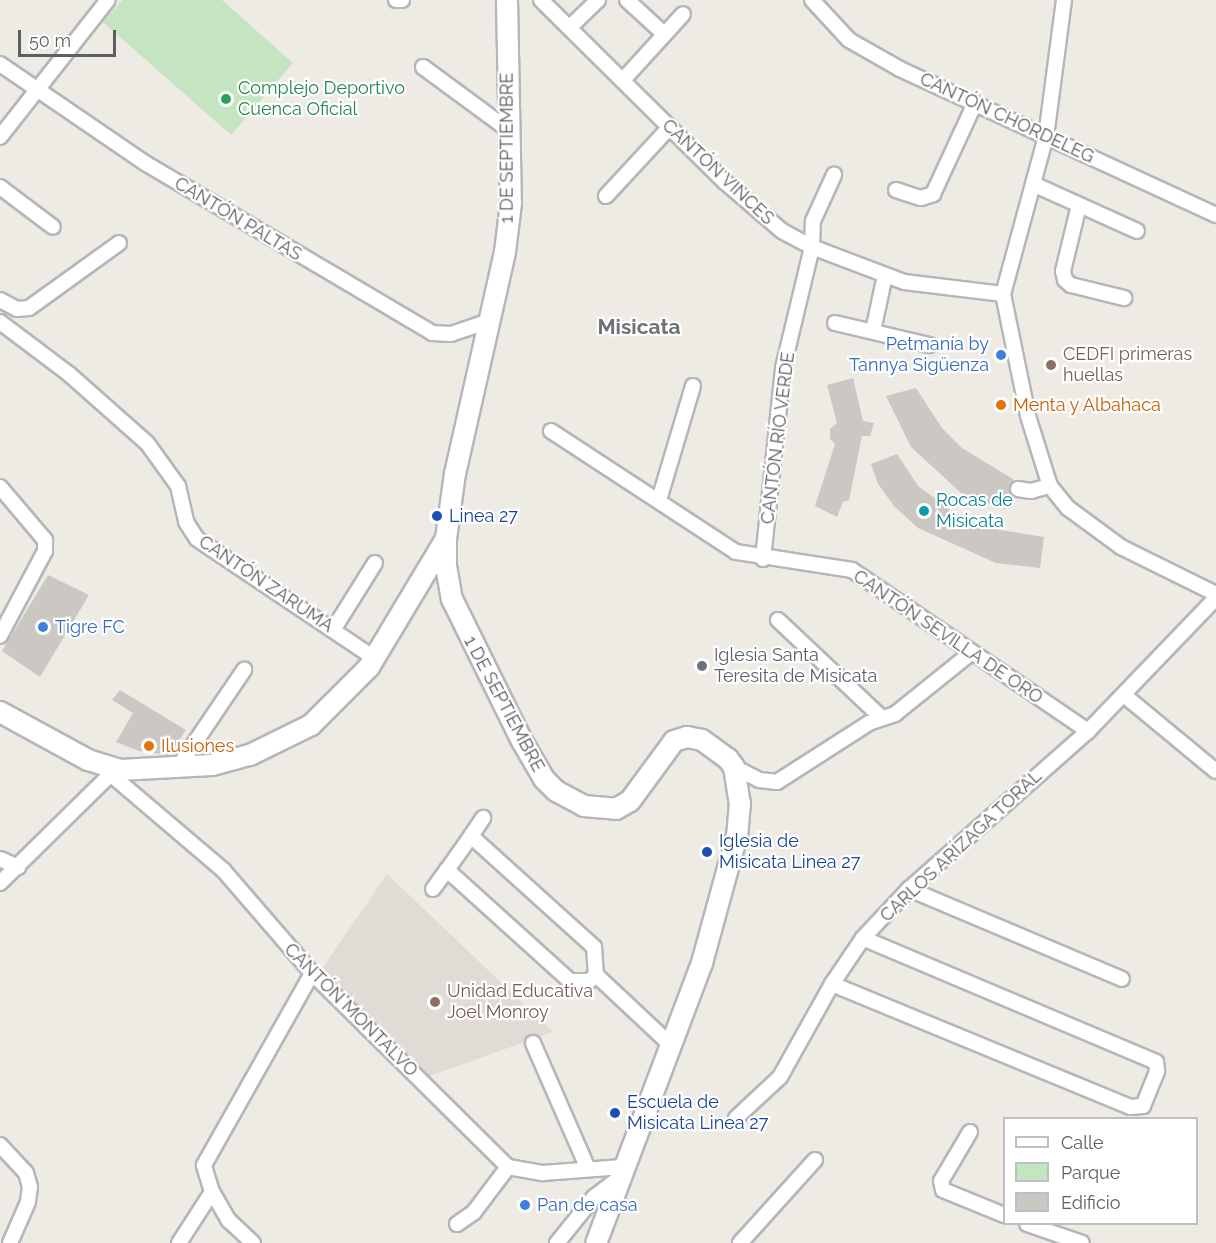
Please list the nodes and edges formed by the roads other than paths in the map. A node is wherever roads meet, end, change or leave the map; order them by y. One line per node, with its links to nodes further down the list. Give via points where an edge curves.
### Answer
1 (108, 0): 16 (street)
2 (396, 0): 3 (street)
3 (402, 0)
4 (507, 0): 19 (street, 1 DE SEPTIEMBRE)
5 (541, 0): 11 (street, CANTÓN VINCES)
6 (598, 0): 11 (street)
7 (627, 0): 12 (street)
8 (812, 0): 17 (street, CANTÓN CHORDELEG, via 849,40)
9 (1064, 0): 20 (street)
10 (683, 14): 12 (street)
11 (570, 27): 15 (street, CANTÓN VINCES)
12 (663, 33): 15 (street)
13 (0, 64): 16 (street, CANTÓN PALTAS)
14 (423, 67): 19 (street)
15 (622, 80): 18 (street, CANTÓN VINCES)
16 (39, 87): 21 (street); 37 (street, CANTÓN PALTAS, via 145,163 432,333 451,334)
17 (975, 103): 20 (street, CANTÓN CHORDELEG); 25 (street, via 933,194 921,198)
18 (670, 127): 26 (street); 32 (street, CANTÓN VINCES, via 766,221)
19 (507, 129): 37 (street, 1 DE SEPTIEMBRE, via 511,203 505,252)
20 (1046, 135): 23 (street); 28 (street, CANTÓN CHORDELEG)
21 (0, 137)
22 (834, 175): 32 (street, CANTÓN RÍO VERDE, via 813,220)
23 (1033, 184): 27 (street); 34 (street)
24 (0, 187): 29 (street)
25 (896, 190)
26 (606, 196)
27 (1079, 205): 30 (street); 35 (street, via 1063,271 1065,280 1071,285)
28 (1216, 215)
29 (53, 227)
30 (1137, 231)
31 (119, 243): 36 (street, via 29,308 17,309)
32 (812, 247): 33 (street, CANTÓN VINCES); 49 (street, CANTÓN RÍO VERDE, via 783,368)
33 (885, 275): 34 (street, CANTÓN VINCES, via 904,282); 40 (street)
34 (1003, 294): 45 (street, via 1028,416)
35 (1124, 298)
36 (0, 300)
37 (489, 321): 48 (street, 1 DE SEPTIEMBRE, via 455,473)
38 (0, 322): 55 (street, CANTÓN ZARUMA, via 69,374 147,443 178,486 186,522 197,539)
39 (835, 323): 40 (street)
40 (873, 331): 41 (street)
41 (929, 345)
42 (693, 386): 47 (street)
43 (550, 431): 47 (street, CANTÓN SEVILLA DE ORO)
44 (0, 486): 56 (street, via 45,540 45,550)
45 (1050, 486): 46 (street, via 1031,492); 52 (street, via 1068,508 1121,547)
46 (1017, 489)
47 (659, 500): 49 (street, CANTÓN SEVILLA DE ORO, via 736,552)
48 (446, 539): 51 (street); 53 (street, 1 DE SEPTIEMBRE)
49 (763, 559): 57 (street, CANTÓN SEVILLA DE ORO, via 815,562 852,570)
50 (375, 563): 55 (street)
51 (414, 592): 53 (street); 58 (street)
52 (1216, 596): 60 (street, CARLOS ARÍZAGA TORAL)
53 (452, 599): 64 (street, 1 DE SEPTIEMBRE, via 544,779 569,800 602,810 616,809 630,801 674,741 687,737 718,748)
54 (778, 620): 62 (street)
55 (333, 630): 58 (street, CANTÓN ZARUMA)
56 (0, 636)
57 (971, 653): 62 (street, via 909,705); 63 (street, CANTÓN SEVILLA DE ORO)
58 (374, 658): 65 (street, via 311,725 250,754 212,765)
59 (244, 670): 65 (street)
60 (1124, 695): 63 (street, CARLOS ARÍZAGA TORAL); 67 (street)
61 (0, 712): 66 (street)
62 (882, 718): 64 (street, via 777,782 760,780)
63 (1088, 730): 75 (street, CARLOS ARÍZAGA TORAL)
64 (734, 767): 82 (street, via 740,802 737,835 702,963)
65 (177, 769): 66 (street)
66 (105, 770): 71 (street); 77 (street, CANTÓN MONTALVO, via 224,870)
67 (1216, 771)
68 (483, 818): 69 (street)
69 (471, 836): 72 (street); 78 (street, via 594,947)
70 (0, 859): 71 (street)
71 (10, 869): 73 (street)
72 (447, 870): 74 (street); 78 (street, via 570,981 589,981)
73 (0, 883)
74 (433, 889)
75 (909, 889): 76 (street, CARLOS ARÍZAGA TORAL); 79 (street)
76 (863, 938): 80 (street, CARLOS ARÍZAGA TORAL); 80 (street, via 1156,1062 1157,1071 1143,1106 1130,1107)
77 (312, 973): 87 (street, CANTÓN MONTALVO); 90 (street, via 209,1150 204,1165)
78 (596, 975): 82 (street)
79 (1122, 979)
80 (832, 984): 83 (street, CARLOS ARÍZAGA TORAL, via 780,1077)
81 (533, 1043): 88 (street)
82 (672, 1046): 89 (street)
83 (736, 1118)
84 (970, 1132): 91 (street, via 941,1181 943,1190)
85 (0, 1145): 94 (street, via 26,1173 30,1187 28,1202)
86 (815, 1160): 99 (street)
87 (508, 1167): 88 (street, via 543,1173); 92 (street, via 474,1212)
88 (588, 1169): 89 (street)
89 (620, 1172): 97 (street); 98 (street)
90 (212, 1192): 95 (street); 96 (street, via 237,1232)
91 (1003, 1214)
92 (457, 1224)
93 (1030, 1225): 100 (street)
94 (10, 1243)
95 (179, 1243)
96 (253, 1243)
97 (557, 1243)
98 (596, 1243)
99 (740, 1243)
100 (1082, 1243)

